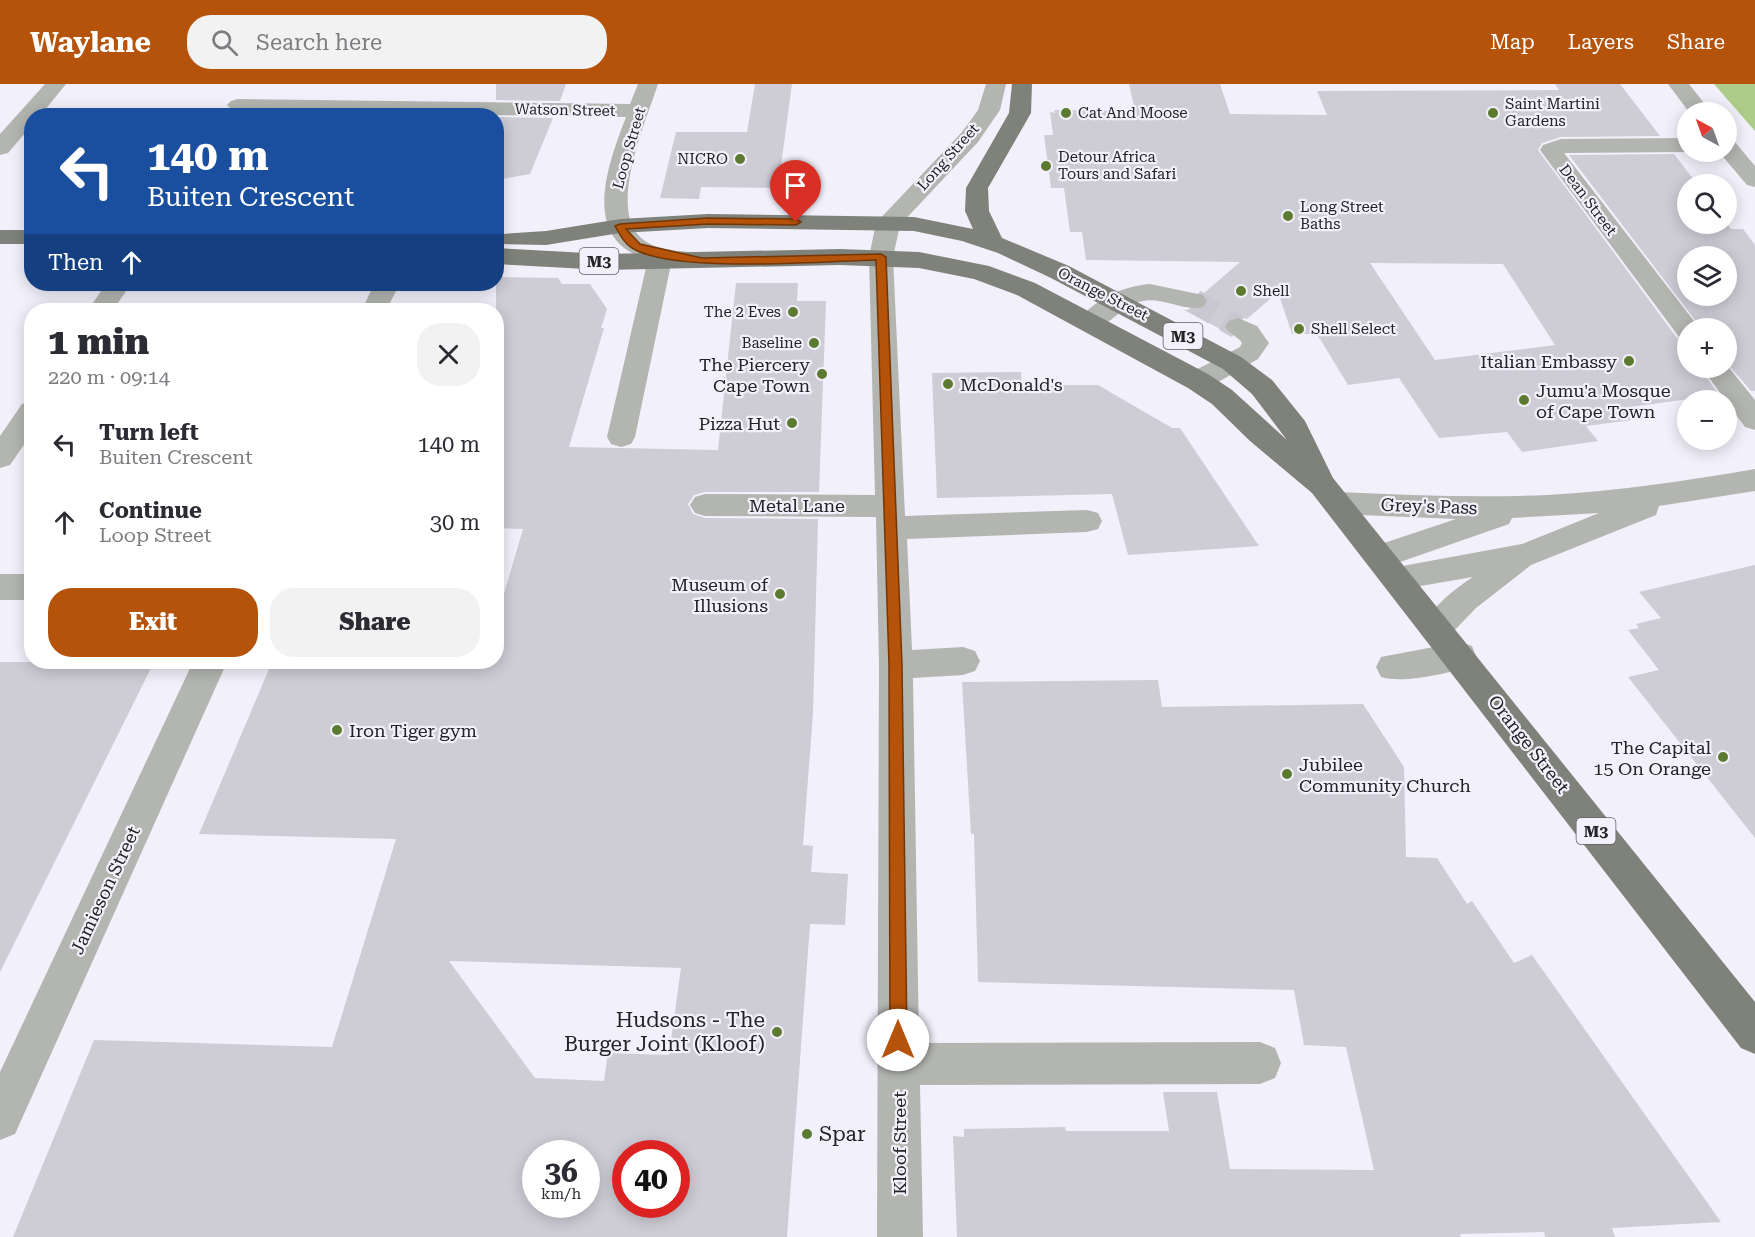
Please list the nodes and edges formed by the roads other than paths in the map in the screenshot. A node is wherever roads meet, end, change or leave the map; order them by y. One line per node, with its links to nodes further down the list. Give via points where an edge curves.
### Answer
1 (56, 84): 8 (street)
2 (252, 84): 9 (street)
3 (648, 84): 11 (street, Loop Street)
4 (996, 84): 17 (street, Long Street, via 989,110 970,137)
5 (1022, 84): 22 (main road, via 1020,113 977,188 974,201 983,229)
6 (1678, 84): 7 (street)
7 (1692, 102)
8 (35, 108)
9 (235, 108)
10 (504, 111): 11 (street, Watson Street)
11 (640, 111): 18 (street, Loop Street, via 616,184)
12 (24, 121): 14 (street)
13 (1677, 145): 29 (street, Dean Street, via 1561,146 1551,150)
14 (0, 148)
15 (1737, 159): 16 (street)
16 (1755, 180)
17 (888, 224): 18 (main road, M3, via 708,221); 22 (main road, Orange Street / M3, via 925,226); 24 (street, Kloof Street)
18 (620, 226): 21 (main road, M3, via 546,238); 26 (street, via 636,246)
19 (0, 237): 20 (main road)
20 (24, 237)
21 (504, 239)
22 (994, 244): 27 (main road, Orange Street / M3)
23 (504, 256): 25 (main road, M3)
24 (881, 257): 26 (main road, M3); 30 (main road, Orange Street / M3, via 980,272 1026,289); 44 (street, Kloof Street)
25 (659, 261): 26 (main road, M3); 37 (street)
26 (702, 261)
27 (1116, 300): 28 (street, via 1144,291 1161,291); 30 (street); 32 (main road, Orange Street / M3)
28 (1194, 301)
29 (1678, 318)
30 (1090, 322): 34 (main road, Orange Street / M3)
31 (1238, 327): 32 (street, via 1256,343 1249,353)
32 (1232, 363): 34 (street); 41 (main road, Orange Street / M3, via 1262,387 1295,428)
33 (1723, 378): 35 (street)
34 (1198, 381): 41 (main road, Orange Street / M3, via 1222,397)
35 (1755, 420)
36 (24, 423): 38 (street)
37 (621, 437)
38 (0, 458)
39 (1755, 480): 40 (street, Grey's Pass)
40 (1677, 493): 43 (street, Grey's Pass); 46 (street, Grey's Pass)
41 (1329, 494): 43 (street, Grey's Pass, via 1435,507); 47 (main road, Orange Street / M3)
42 (705, 505): 44 (street, Metal Lane)
43 (1522, 507): 47 (street, Grey's Pass)
44 (890, 517): 45 (street, Metal Lane); 53 (street, Kloof Street)
45 (1087, 521)
46 (1526, 555): 47 (street, Grey's Pass); 50 (street, Grey's Pass, via 1465,599)
47 (1389, 568): 50 (main road, Orange Street / M3)
48 (0, 587): 49 (street)
49 (24, 587)
50 (1437, 628): 51 (main road, Orange Street / M3)
51 (1460, 656): 54 (street); 56 (main road, Orange Street / M3)
52 (963, 661): 53 (street)
53 (896, 665): 58 (street, Kloof Street)
54 (1393, 667)
55 (207, 669): 59 (street, Jamieson Street)
56 (1755, 1034)
57 (1260, 1063): 58 (street)
58 (898, 1064): 60 (street, Kloof Street)
59 (0, 1119)
60 (900, 1237)

